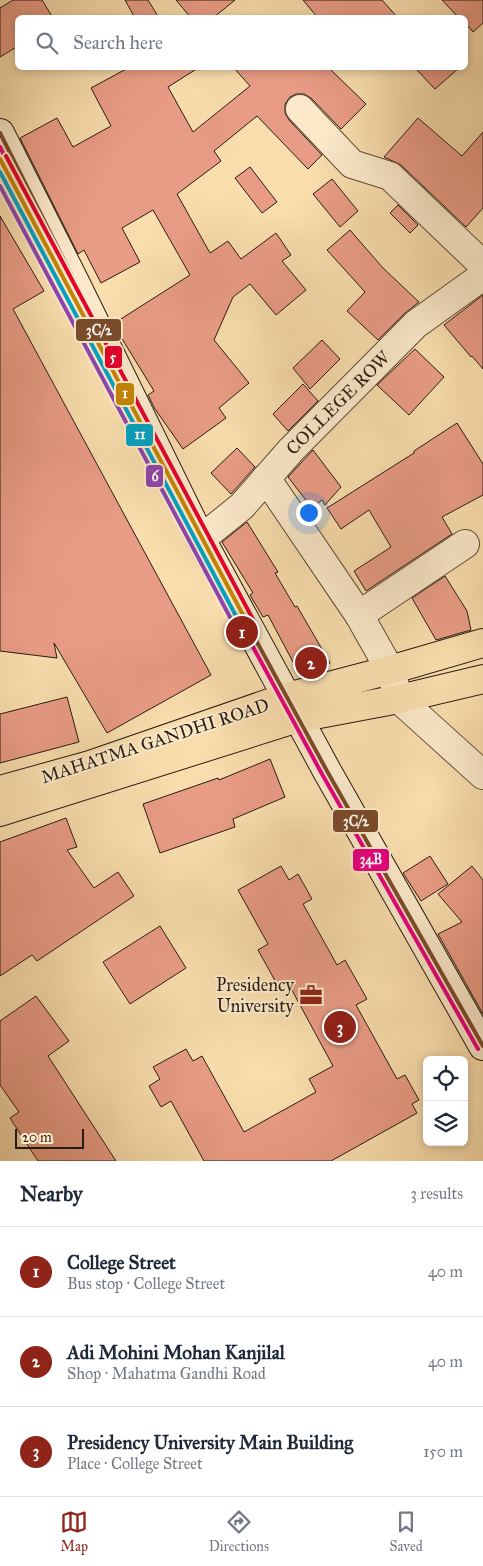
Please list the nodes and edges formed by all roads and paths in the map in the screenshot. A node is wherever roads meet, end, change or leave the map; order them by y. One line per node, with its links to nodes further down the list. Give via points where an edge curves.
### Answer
1 (300, 109): 3 (street, via 352,164 390,176)
2 (0, 133): 6 (street)
3 (483, 265)
4 (483, 276): 5 (street, COLLEGE ROW, via 416,324)
5 (266, 478): 6 (street, COLLEGE ROW, via 242,506); 8 (street)
6 (201, 539): 13 (street)
7 (465, 544): 8 (street)
8 (359, 615): 10 (street)
9 (483, 643): 10 (main road, MAHATMA GANDHI ROAD)
10 (390, 670): 12 (street); 13 (main road, MAHATMA GANDHI ROAD)
11 (483, 679): 12 (main road, MAHATMA GANDHI ROAD)
12 (399, 699): 13 (main road, MAHATMA GANDHI ROAD); 14 (street)
13 (292, 708): 15 (main road, MAHATMA GANDHI ROAD); 16 (main road, MAHATMA GANDHI ROAD); 17 (street)
14 (483, 775)
15 (0, 790)
16 (0, 812)
17 (483, 1046)

